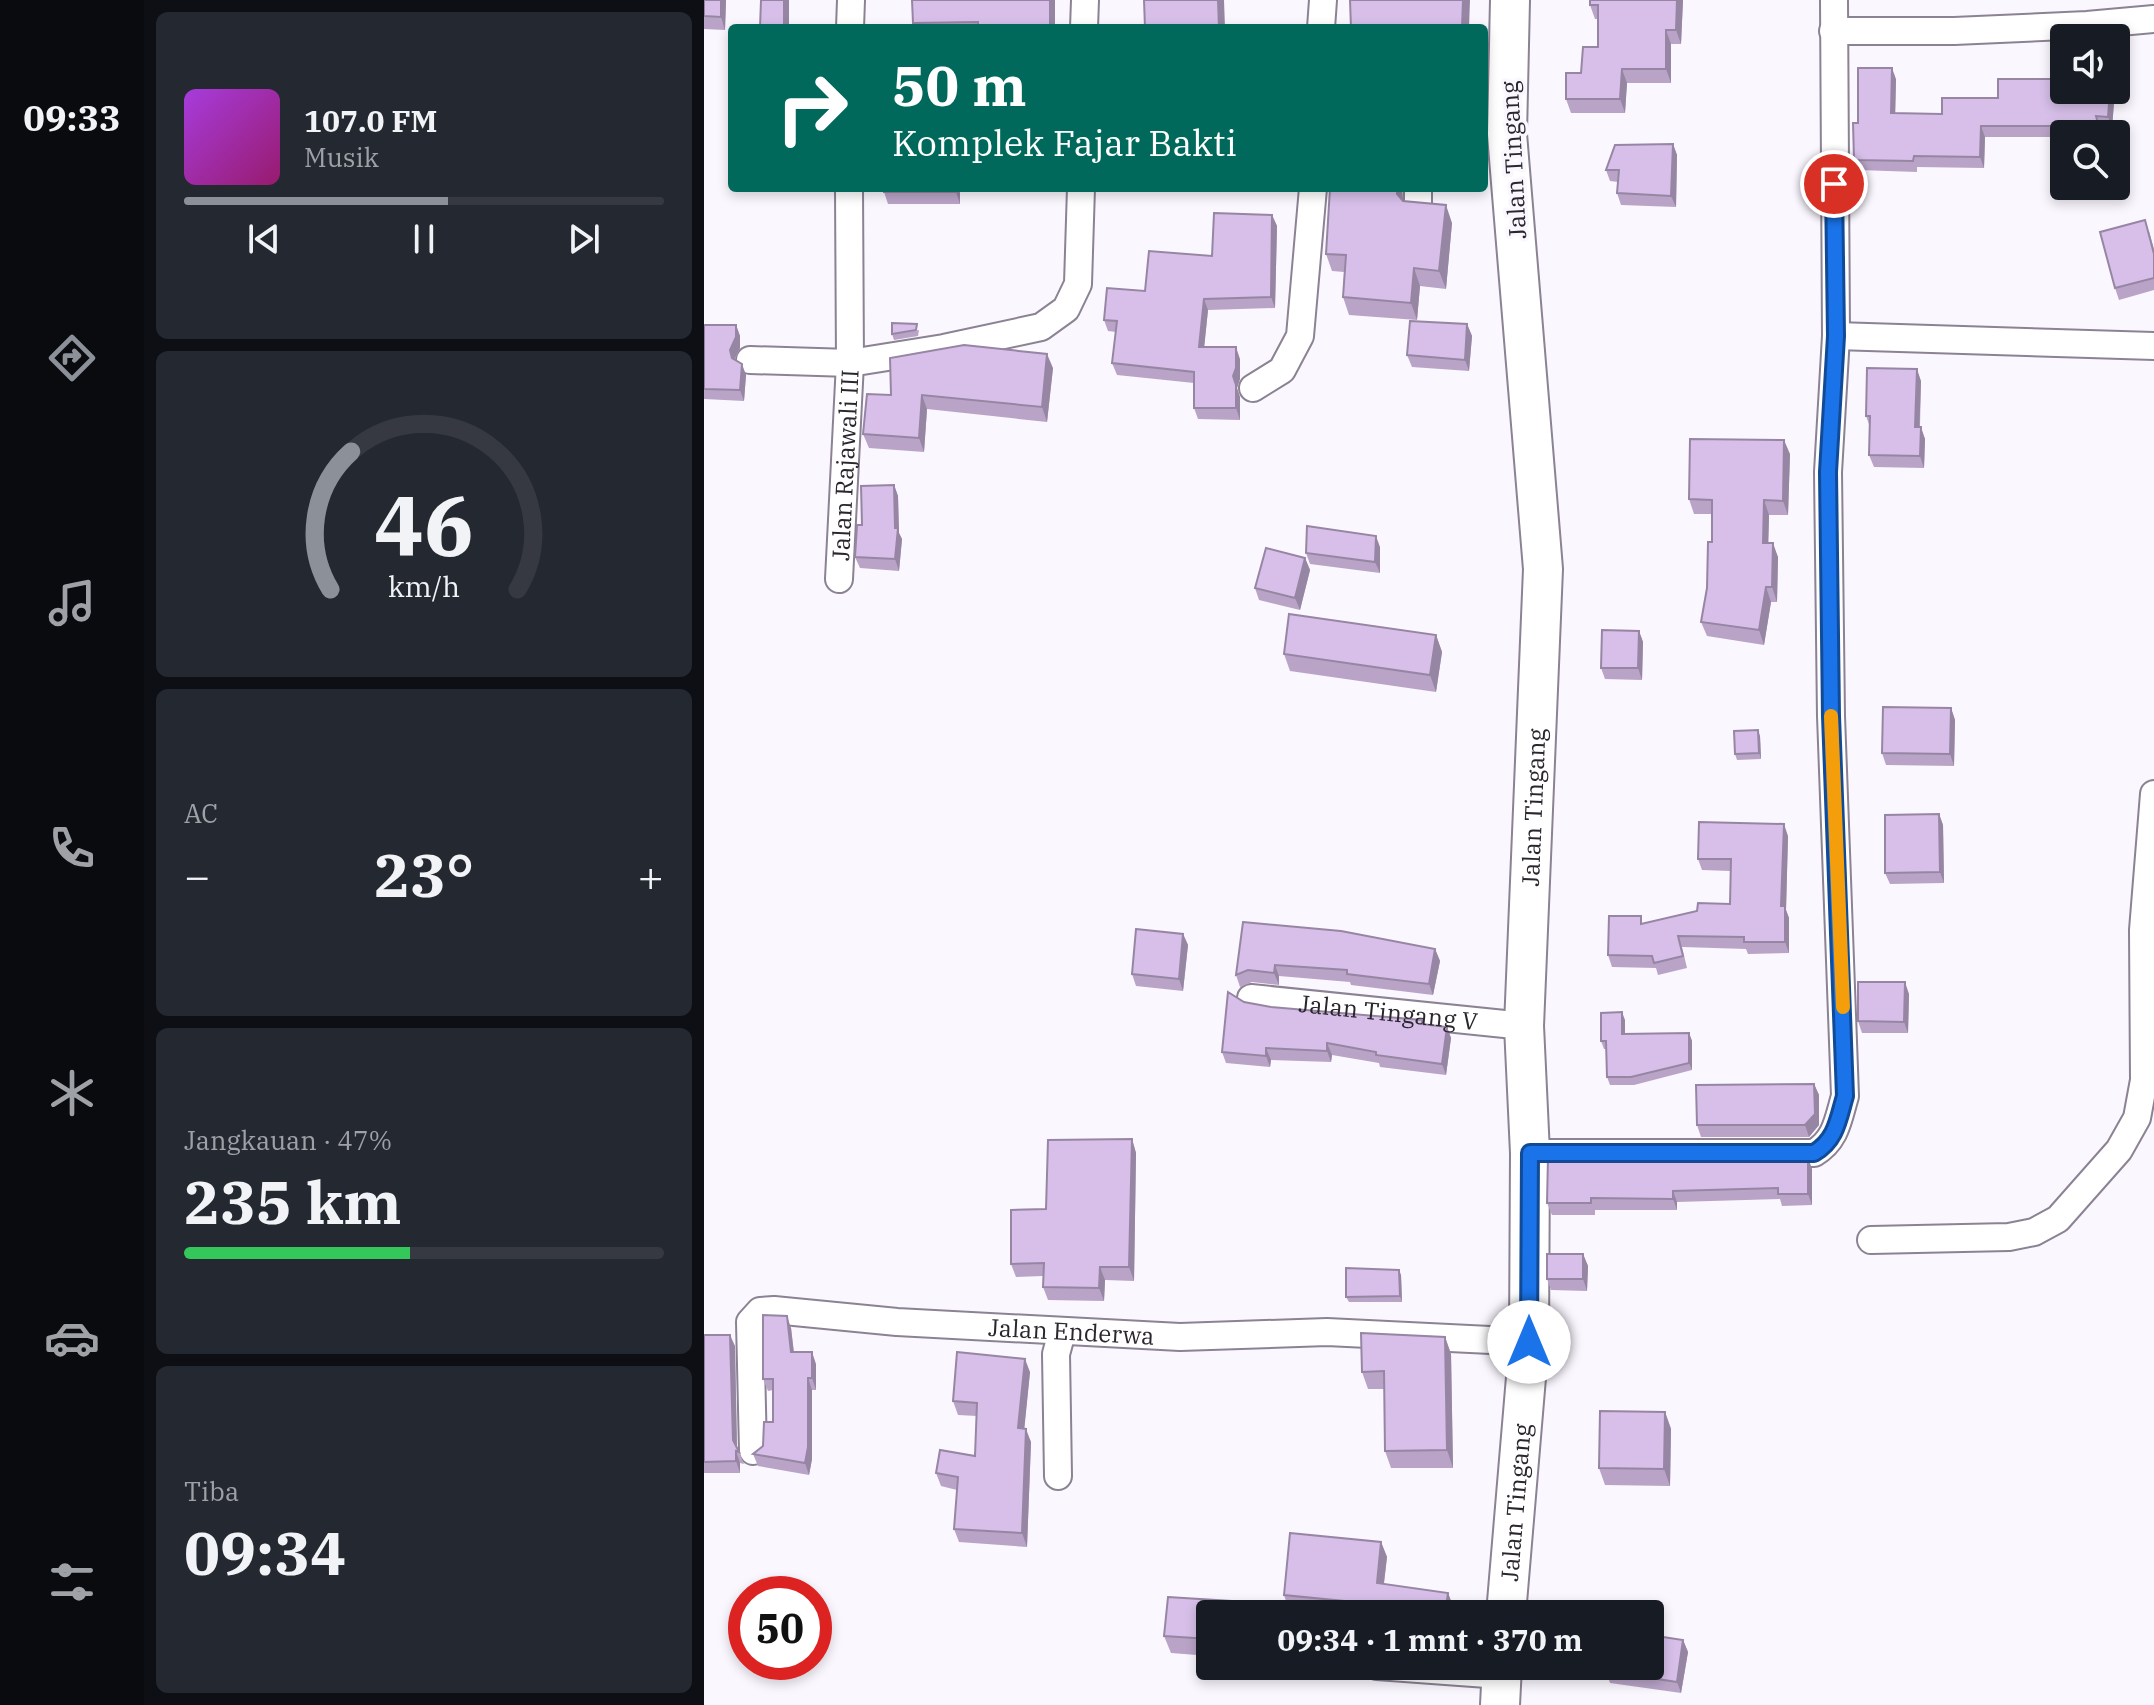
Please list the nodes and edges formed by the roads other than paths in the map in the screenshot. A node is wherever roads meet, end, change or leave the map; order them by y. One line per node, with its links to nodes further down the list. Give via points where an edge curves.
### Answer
1 (851, 0): 7 (street)
2 (1085, 0): 8 (street)
3 (1323, 0): 9 (street)
4 (1510, 0): 11 (main road, Jalan Tingang)
5 (1834, 0): 10 (street)
6 (2154, 19): 10 (street, via 1954,31)
7 (850, 24)
8 (1084, 24)
9 (1321, 24)
10 (1833, 31): 15 (street)
11 (1496, 134): 24 (main road, Jalan Tingang, via 1543,569)
12 (849, 192): 18 (street)
13 (1081, 192): 18 (street, Jalan Rajawali III, via 1078,284 1066,309 1041,327)
14 (1313, 192): 19 (street, via 1300,336 1282,370)
15 (1836, 336): 16 (street); 25 (street, via 1828,472 1831,716 1845,1053 1845,1096 1836,1129 1828,1144 1814,1153)
16 (2154, 346)
17 (750, 360): 18 (street)
18 (850, 363): 20 (street, Jalan Rajawali III)
19 (1253, 388)
20 (839, 579)
21 (2154, 794): 22 (street)
22 (2148, 931): 26 (street, via 2144,1080 2137,1118 2097,1176 2058,1219 2034,1232)
23 (1251, 998): 24 (street, Jalan Tingang V)
24 (1524, 1026): 25 (main road, Jalan Tingang)
25 (1530, 1153): 28 (main road, Jalan Tingang)
26 (1871, 1240)
27 (1062, 1332): 28 (street, Jalan Enderwa, via 1180,1337 1327,1332); 29 (street, Jalan Enderwa, via 760,1311 750,1322); 30 (street, via 1056,1354)
28 (1529, 1342): 31 (main road, Jalan Tingang)
29 (753, 1451)
30 (1058, 1476)
31 (1507, 1600)

